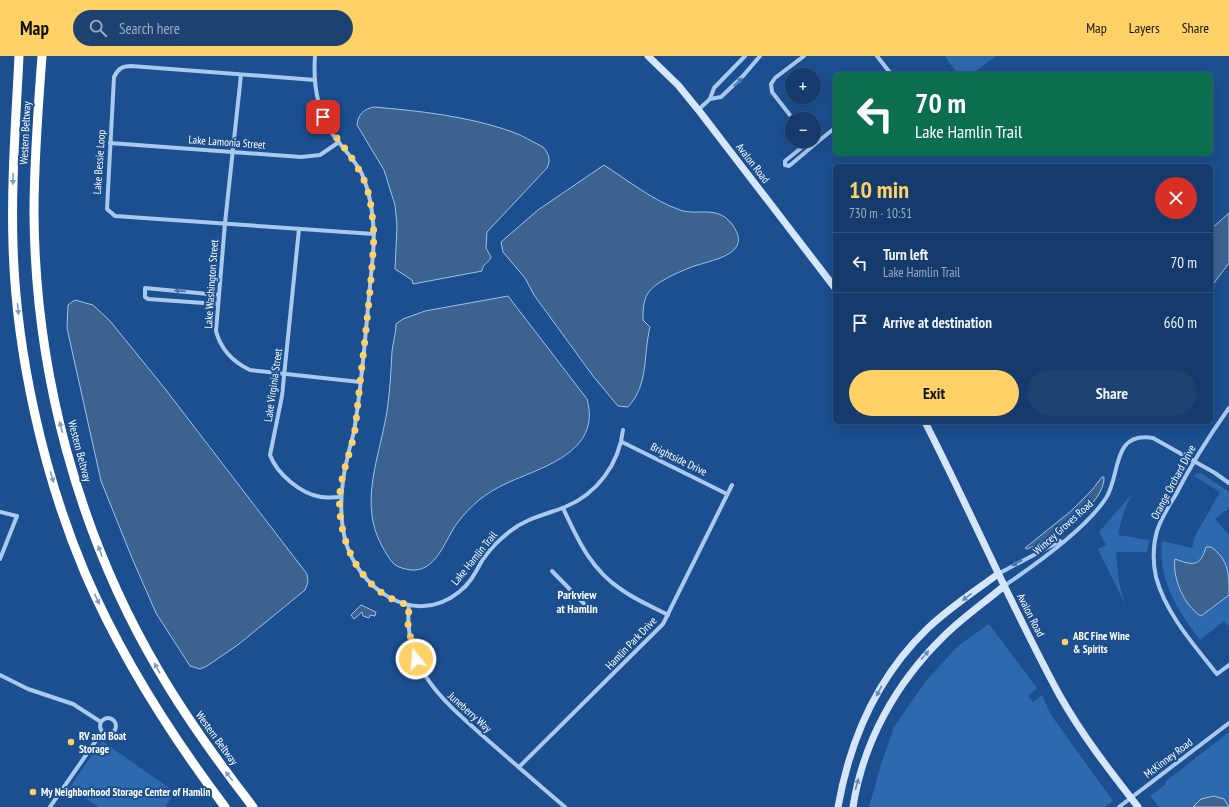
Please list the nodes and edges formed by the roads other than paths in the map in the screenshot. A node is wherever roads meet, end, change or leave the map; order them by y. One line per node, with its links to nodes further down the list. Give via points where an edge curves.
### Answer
1 (20, 56): 57 (highway, Western Beltway, one-way to 57, via 14,146 13,246 27,376 39,431 59,500 85,572 112,631 184,753)
2 (42, 56): 55 (highway, Western Beltway, one-way to 2, via 181,708 133,623 105,564 68,454 43,338 37,269 34,214)
3 (316, 56): 11 (street, Lake Hamlin Trail)
4 (648, 56): 13 (main road, Avalon Road)
5 (745, 56): 12 (street, via 714,88)
6 (760, 56): 12 (street, one-way to 6, via 721,97)
7 (804, 56): 14 (street, via 771,84 772,92)
8 (877, 56): 9 (street)
9 (889, 72)
10 (241, 75): 11 (street, Lake Bessie Loop); 17 (street, Lake Bessie Loop, via 124,66 114,77); 20 (street, Lake Washington Street)
11 (315, 80): 18 (street, Lake Hamlin Trail, via 323,117)
12 (710, 99): 13 (street)
13 (698, 110): 24 (main road, Avalon Road)
14 (788, 112)
15 (833, 129): 16 (street)
16 (821, 136)
17 (110, 142): 20 (street, Lake Lamonia Street); 21 (street, Lake Bessie Loop, via 106,202 110,213 115,216)
18 (339, 142): 20 (street, Lake Lamonia Street, via 326,152 313,157); 23 (street, Lake Hamlin Trail, via 361,173 372,206)
19 (811, 142): 19 (street, via 785,161 785,165 789,166 810,150)
20 (232, 152): 21 (street, Lake Washington Street)
21 (225, 223): 22 (street, Lake Bessie Loop); 25 (street, Lake Washington Street)
22 (299, 229): 23 (street, Lake Bessie Loop); 27 (street, Lake Virginia Street)
23 (374, 234): 28 (street, Lake Hamlin Trail)
24 (833, 285)
25 (219, 295): 26 (street, Lake Washington Street); 26 (street, one-way to 26, via 145,288 145,297 148,299)
26 (218, 304): 27 (street, Lake Washington Street, via 218,340 235,362 250,370)
27 (284, 375): 28 (street, Lake Washington Street); 37 (street, Lake Virginia Street, via 270,449 272,459 288,480 302,489 322,497)
28 (360, 382): 37 (street, Lake Hamlin Trail, via 355,426)
29 (1229, 408): 33 (street, Orange Orchard Drive)
30 (926, 424): 43 (main road, Avalon Road)
31 (623, 430): 32 (street, Lake Hamlin Trail)
32 (622, 442): 36 (street, Brightside Drive); 38 (street, Lake Hamlin Trail, via 612,466 599,484 581,499)
33 (1194, 460): 34 (street, Wincey Groves Road); 40 (street, Wincey Groves Road, via 1153,438 1133,440 1120,453 1108,496); 48 (street, Orange Orchard Drive, via 1162,518 1157,532 1154,562 1161,590 1174,616 1217,674)
34 (1229, 483)
35 (732, 485): 36 (street, Hamlin Park Drive)
36 (727, 494): 47 (street, Hamlin Park Drive)
37 (340, 497): 45 (street, Lake Hamlin Trail, via 345,540 355,563 377,591 391,600)
38 (563, 508): 45 (street, Lake Hamlin Trail, via 533,517 510,531 490,549 470,581 455,595 434,604); 47 (street, via 584,550 603,575 624,592)
39 (0, 512): 41 (street, via 18,516)
40 (1076, 530): 43 (street, one-way to 43); 44 (street, Wincey Groves Road, via 1050,553)
41 (0, 559)
42 (552, 571): 46 (street)
43 (998, 574): 44 (main road, Avalon Road); 59 (main road, one-way to 59, via 929,627 884,683 859,729 843,778)
44 (1004, 586): 54 (main road, Avalon Road, via 1060,696 1097,754); 60 (main road, one-way to 44, via 864,761 879,723 900,687 926,653)
45 (409, 605): 53 (street, Juneberry Way, via 408,623 412,644 418,663 430,684 449,707)
46 (593, 612)
47 (668, 615): 53 (street, Hamlin Park Drive, via 655,633)
48 (1229, 665)
49 (0, 675): 50 (street, via 28,689 73,704)
50 (101, 722): 52 (street); 52 (street, via 108,718 116,724 112,734)
51 (1229, 723): 54 (street, McKinney Road)
52 (102, 732): 56 (street)
53 (519, 767): 58 (street, Juneberry Way)
54 (1131, 798): 61 (street, McKinney Road); 62 (main road, Avalon Road)
55 (251, 805)
56 (50, 807)
57 (225, 807)
58 (565, 807)
59 (838, 807)
60 (853, 807)
61 (1119, 807)
62 (1138, 807)

